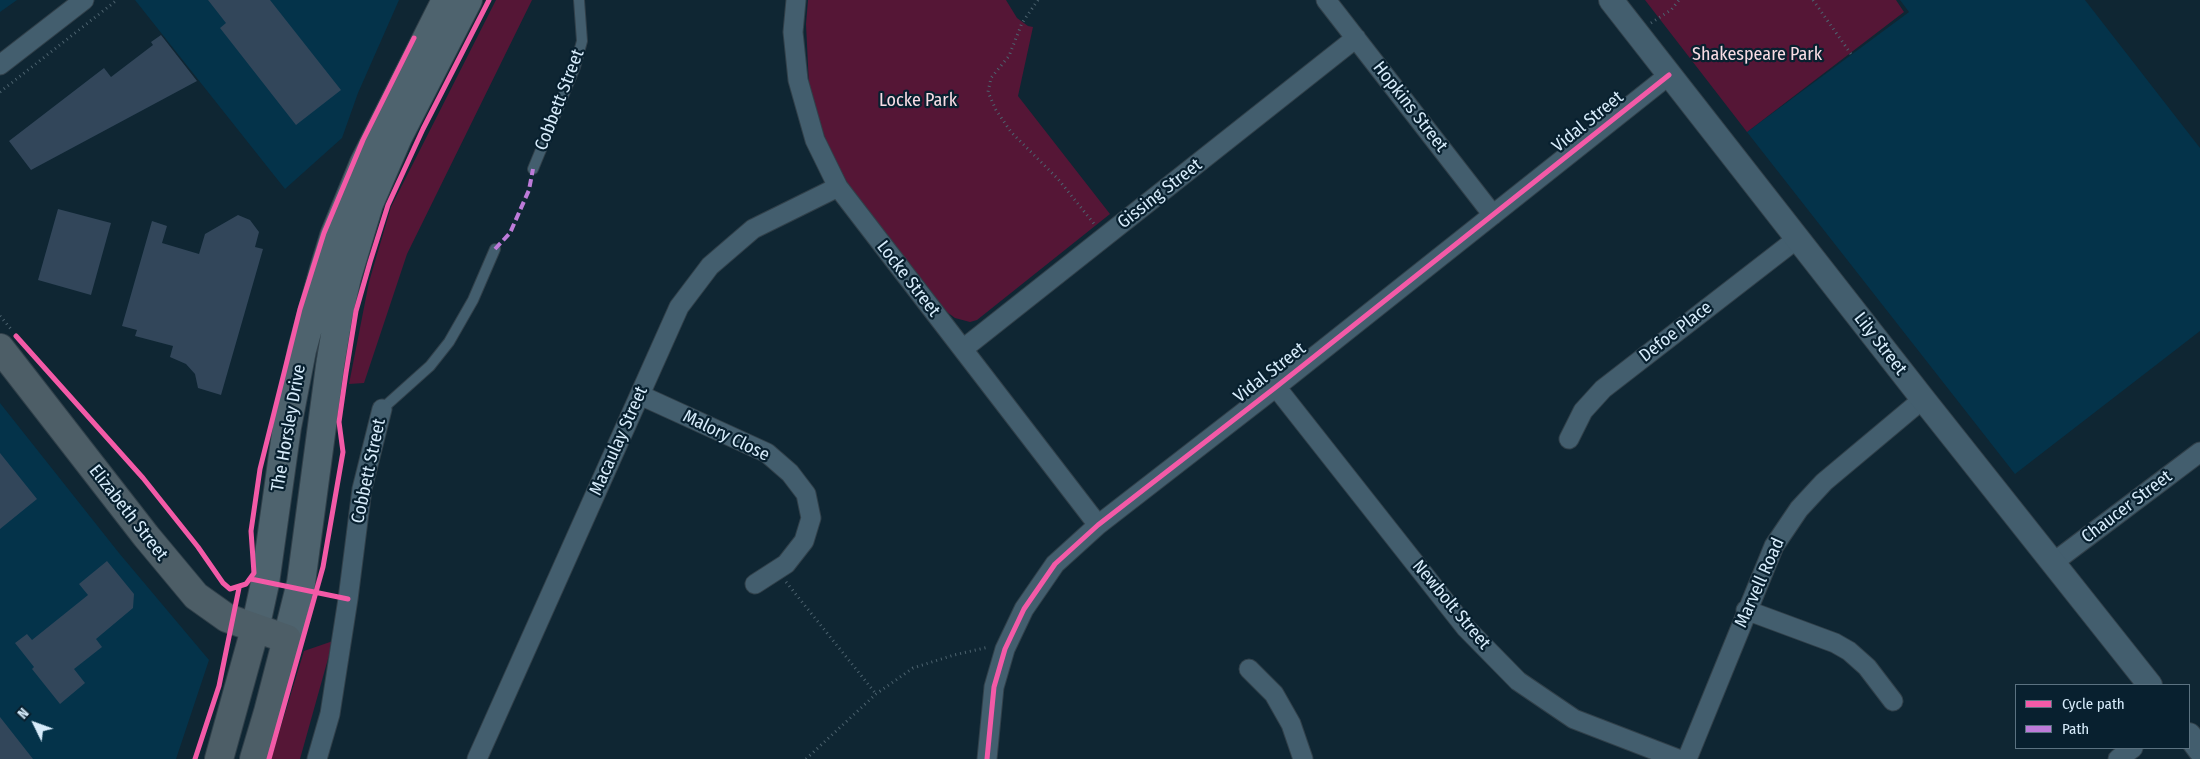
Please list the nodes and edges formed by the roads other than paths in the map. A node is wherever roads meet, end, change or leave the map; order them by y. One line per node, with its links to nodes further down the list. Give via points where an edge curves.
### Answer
1 (84, 0): 9 (street)
2 (446, 0): 28 (main road, The Horsley Drive, via 364,163 334,236 302,350)
3 (468, 0): 29 (main road, The Horsley Drive, via 398,137 369,204 347,277 330,366 302,574)
4 (579, 0): 11 (lane, Cobbett Street, via 582,41 575,67)
5 (796, 0): 12 (street, Locke Street, via 793,32 798,80 815,140)
6 (1326, 0): 8 (street, Hopkins Street)
7 (1611, 0): 10 (street, Lily Street)
8 (1356, 38): 13 (street, Hopkins Street); 17 (street, Gissing Street)
9 (0, 65)
10 (1669, 75): 13 (street, Vidal Street); 14 (street, Lily Street)
11 (532, 169)
12 (838, 187): 17 (street, Locke Street); 19 (street, Macaulay Street, via 753,229 710,266 679,307)
13 (1493, 215): 18 (street, Vidal Street)
14 (1798, 238): 20 (street, Lily Street); 22 (street, Defoe Place, via 1603,390 1583,411)
15 (495, 249): 21 (lane, Cobbett Street, via 473,300 449,342 430,366)
16 (6, 340): 28 (main road, Elizabeth Street, via 184,583 210,608)
17 (963, 349): 24 (street, Locke Street)
18 (1276, 387): 24 (street, Vidal Street); 42 (street, Newbolt Street, via 1466,628 1518,681 1574,719)
19 (640, 395): 26 (street, Malory Close, via 767,453 790,473 806,494 811,518 804,541 786,564); 39 (street, Macaulay Street)
20 (1923, 400): 25 (street, Lily Street); 27 (street, Marvell Road, via 1824,482 1799,509 1774,546)
21 (382, 408): 38 (street, Cobbett Street, via 362,489 331,705)
22 (1569, 439)
23 (2200, 452): 25 (street, Chaucer Street)
24 (1098, 525): 40 (street, Vidal Street, via 1056,564 1024,609 1008,643 994,687)
25 (2054, 562): 31 (street, Lily Street)
26 (755, 584)
27 (1746, 610): 32 (street, via 1849,651); 43 (street, Marvell Road)
28 (255, 629): 29 (main road, Elizabeth Street); 36 (main road, The Horsley Drive)
29 (287, 639): 37 (main road, The Horsley Drive)
30 (1249, 669): 41 (street, via 1274,694 1291,724)
31 (2149, 684)
32 (1893, 701)
33 (2190, 736): 35 (street)
34 (2132, 749): 44 (street)
35 (2200, 750)
36 (219, 759)
37 (254, 759)
38 (317, 759)
39 (476, 759)
40 (988, 759)
41 (1303, 759)
42 (1678, 759)
43 (1687, 759)
44 (2118, 759)

